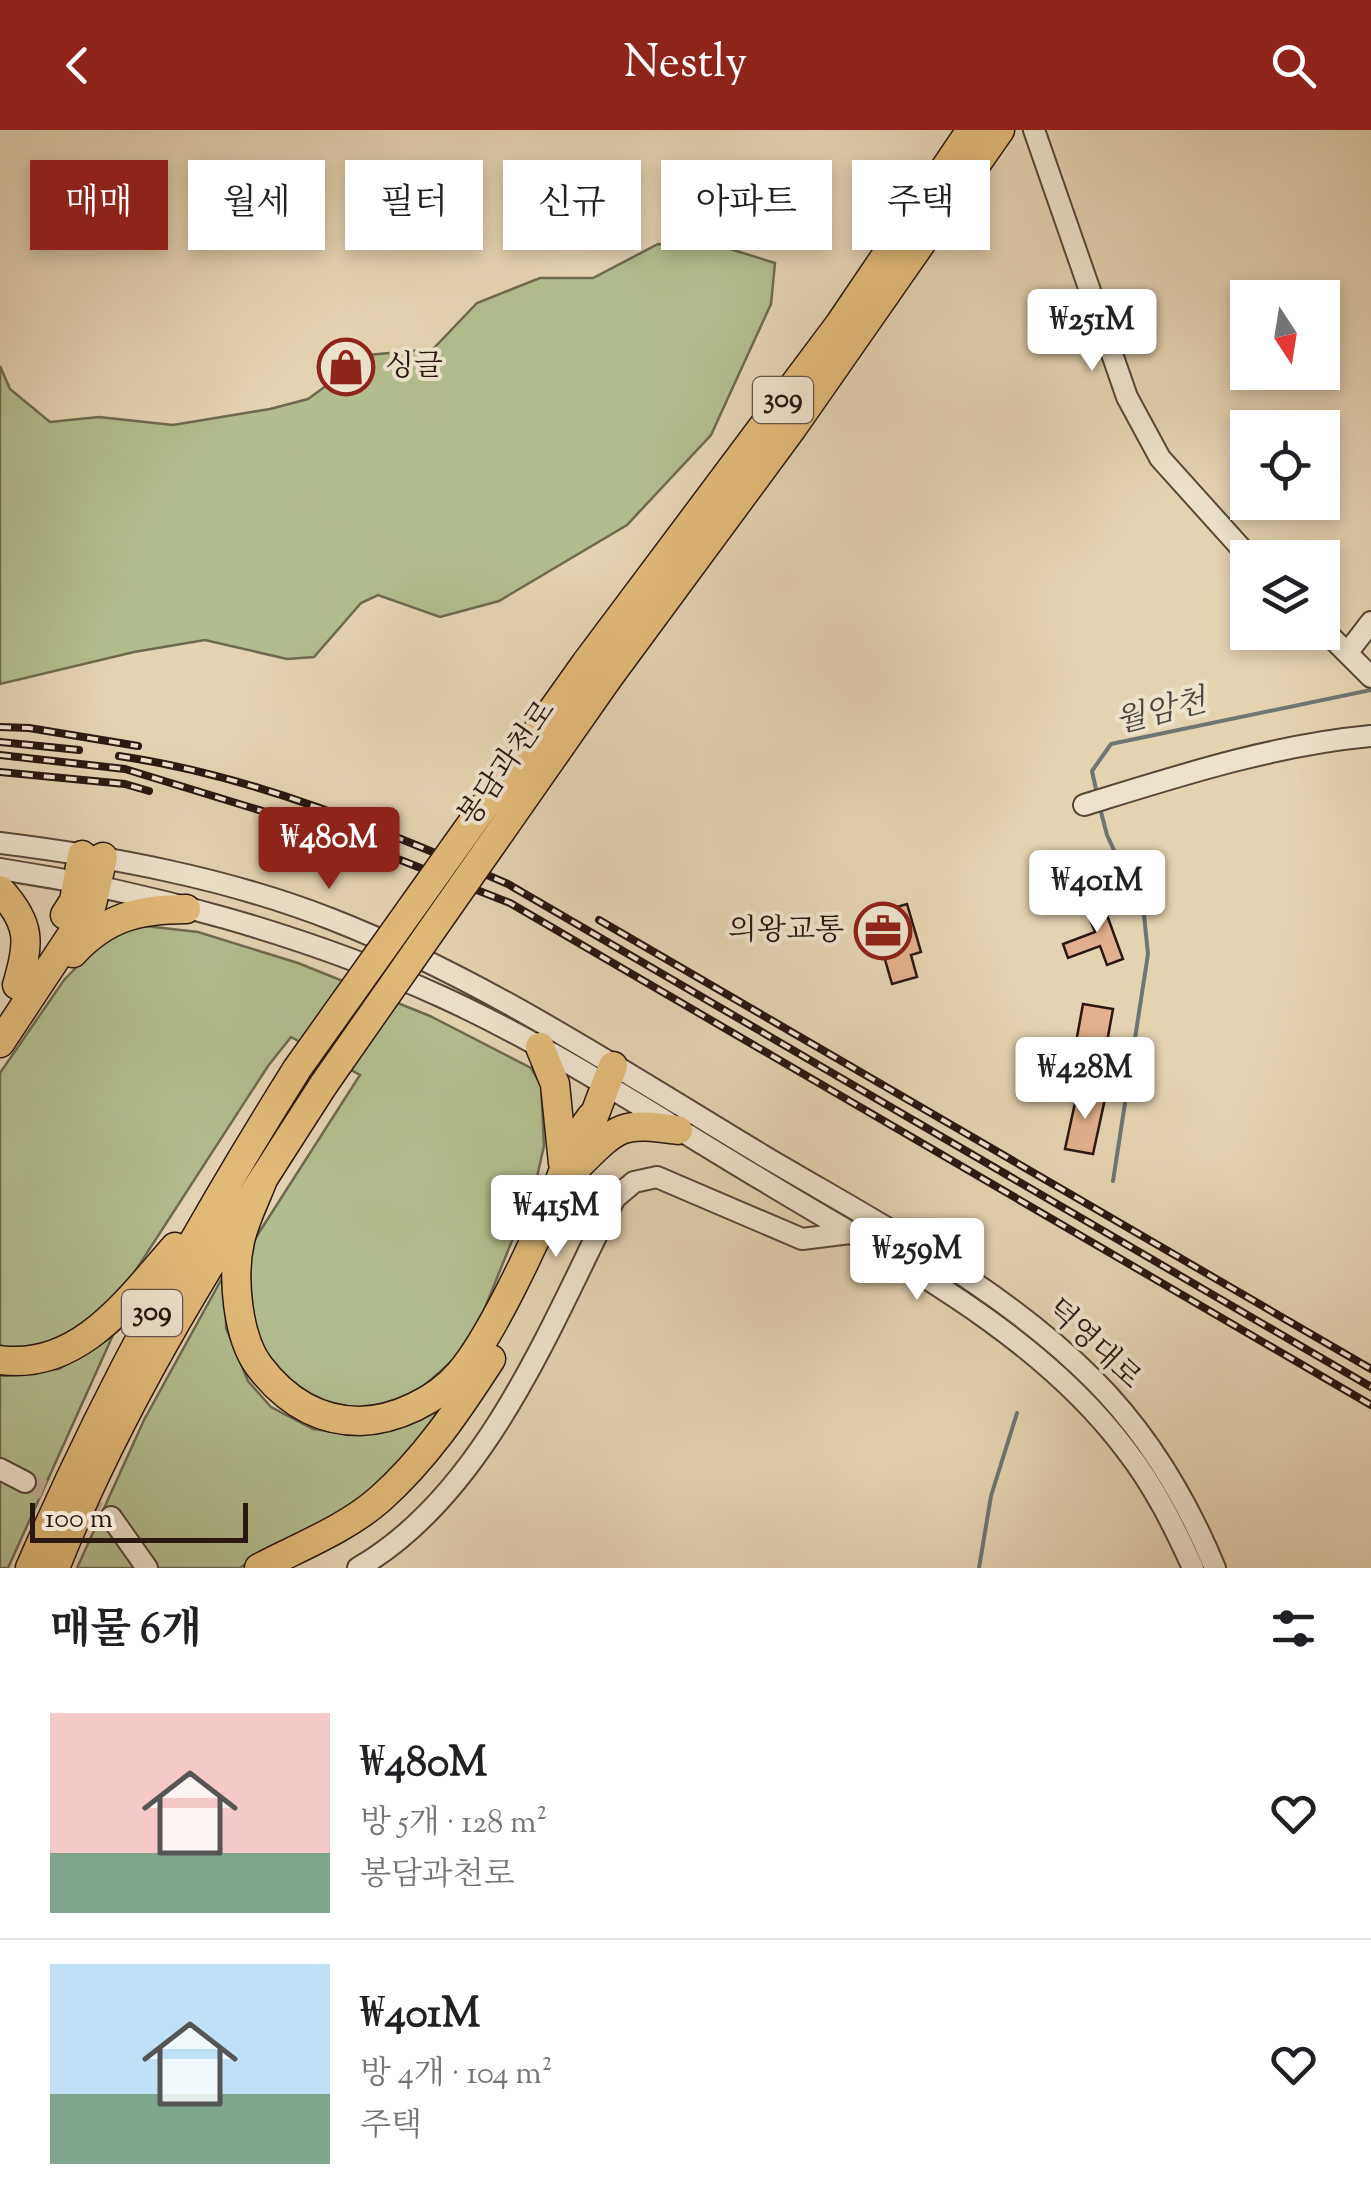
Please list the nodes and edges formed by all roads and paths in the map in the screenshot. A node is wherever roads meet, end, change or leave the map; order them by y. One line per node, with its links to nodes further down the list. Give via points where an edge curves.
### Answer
1 (971, 130): 8 (highway, 봉담과천로 / 309)
2 (1000, 130): 8 (highway, 봉담과천로 / 309, via 793,428)
3 (1034, 130): 4 (street, via 1127,397 1160,458)
4 (1234, 540)
5 (1371, 622): 7 (street)
6 (1340, 646): 7 (street)
7 (1360, 665)
8 (597, 671): 25 (highway, 봉담과천로 / 309, bridge); 26 (highway, 봉담과천로 / 309, bridge, via 297,1069)
9 (1371, 736): 10 (street, via 1322,740 1216,765)
10 (1084, 805)
11 (0, 844): 12 (street)
12 (92, 856): 14 (highway); 22 (street, via 238,889 331,920 537,1019)
13 (0, 869): 14 (street)
14 (87, 884): 16 (street); 17 (highway, via 92,904); 18 (highway)
15 (0, 890): 18 (highway, via 26,928)
16 (186, 908): 17 (highway, via 123,915 92,932); 21 (street, via 440,996)
17 (48, 972): 20 (highway)
18 (17, 985): 19 (highway)
19 (0, 1010)
20 (0, 1043)
21 (540, 1048): 22 (street); 24 (highway, via 555,1084)
22 (608, 1075): 23 (street, 덕영대로); 24 (highway, via 575,1138); 38 (street, 덕영대로, via 945,1265 1044,1334 1139,1432 1183,1495)
23 (678, 1130): 24 (highway, via 623,1128); 27 (street, 덕영대로)
24 (571, 1167): 25 (highway, via 460,1374 402,1414 370,1420 338,1421 309,1410 277,1390 254,1359 242,1324 240,1242); 35 (highway, via 536,1274 450,1422 378,1501)
25 (264, 1177): 33 (highway, 봉담과천로 / 309, via 145,1378)
26 (206, 1212): 28 (highway, via 110,1320 79,1344 46,1357); 32 (highway, 봉담과천로 / 309, via 75,1464)
27 (850, 1233): 36 (street, via 802,1239 657,1176 634,1182 615,1198 540,1351 479,1450 427,1516); 37 (street, 덕영대로, via 1031,1352 1079,1396 1167,1511)
28 (0, 1360)
29 (0, 1469): 30 (street)
30 (26, 1482)
31 (111, 1517): 34 (street)
32 (30, 1568)
33 (56, 1568)
34 (147, 1568)
35 (259, 1568)
36 (358, 1568)
37 (1193, 1568)
38 (1215, 1568)

